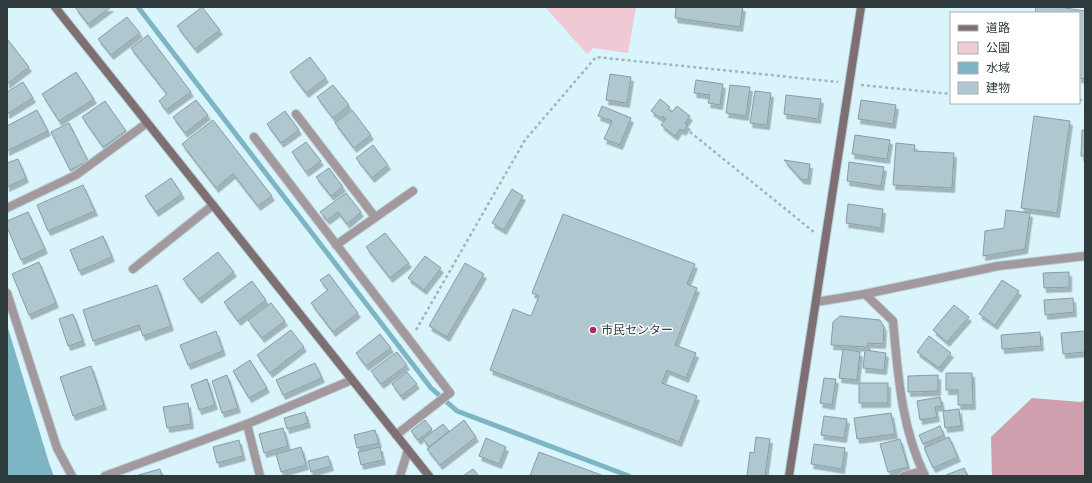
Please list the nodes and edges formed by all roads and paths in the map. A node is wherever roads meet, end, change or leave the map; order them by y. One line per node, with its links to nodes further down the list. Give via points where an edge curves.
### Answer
1 (55, 7): 6 (street)
2 (861, 7): 3 (street)
3 (850, 83): 4 (path); 13 (street); 20 (path, via 596,57 526,140)
4 (950, 94)
5 (296, 114): 12 (street)
6 (146, 122): 10 (street); 11 (street, via 76,175)
7 (690, 132): 13 (path)
8 (254, 137): 14 (street)
9 (413, 191): 12 (street)
10 (213, 205): 16 (street); 21 (street)
11 (7, 208)
12 (375, 217): 14 (street)
13 (825, 242): 19 (street)
14 (336, 245): 20 (street)
15 (1085, 256): 18 (street, via 998,266)
16 (133, 270)
17 (7, 292): 26 (street, via 57,448)
18 (865, 294): 19 (street); 25 (street, via 893,321 898,378 906,425)
19 (816, 302): 31 (street)
20 (410, 341): 23 (street, via 450,393)
21 (352, 380): 22 (street); 23 (street)
22 (247, 424): 27 (street); 28 (street)
23 (396, 435): 24 (street)
24 (408, 450): 29 (street); 30 (street)
25 (924, 474): 32 (street)
26 (72, 476)
27 (105, 476)
28 (260, 476)
29 (400, 476)
30 (429, 476)
31 (789, 476)
32 (904, 476)

